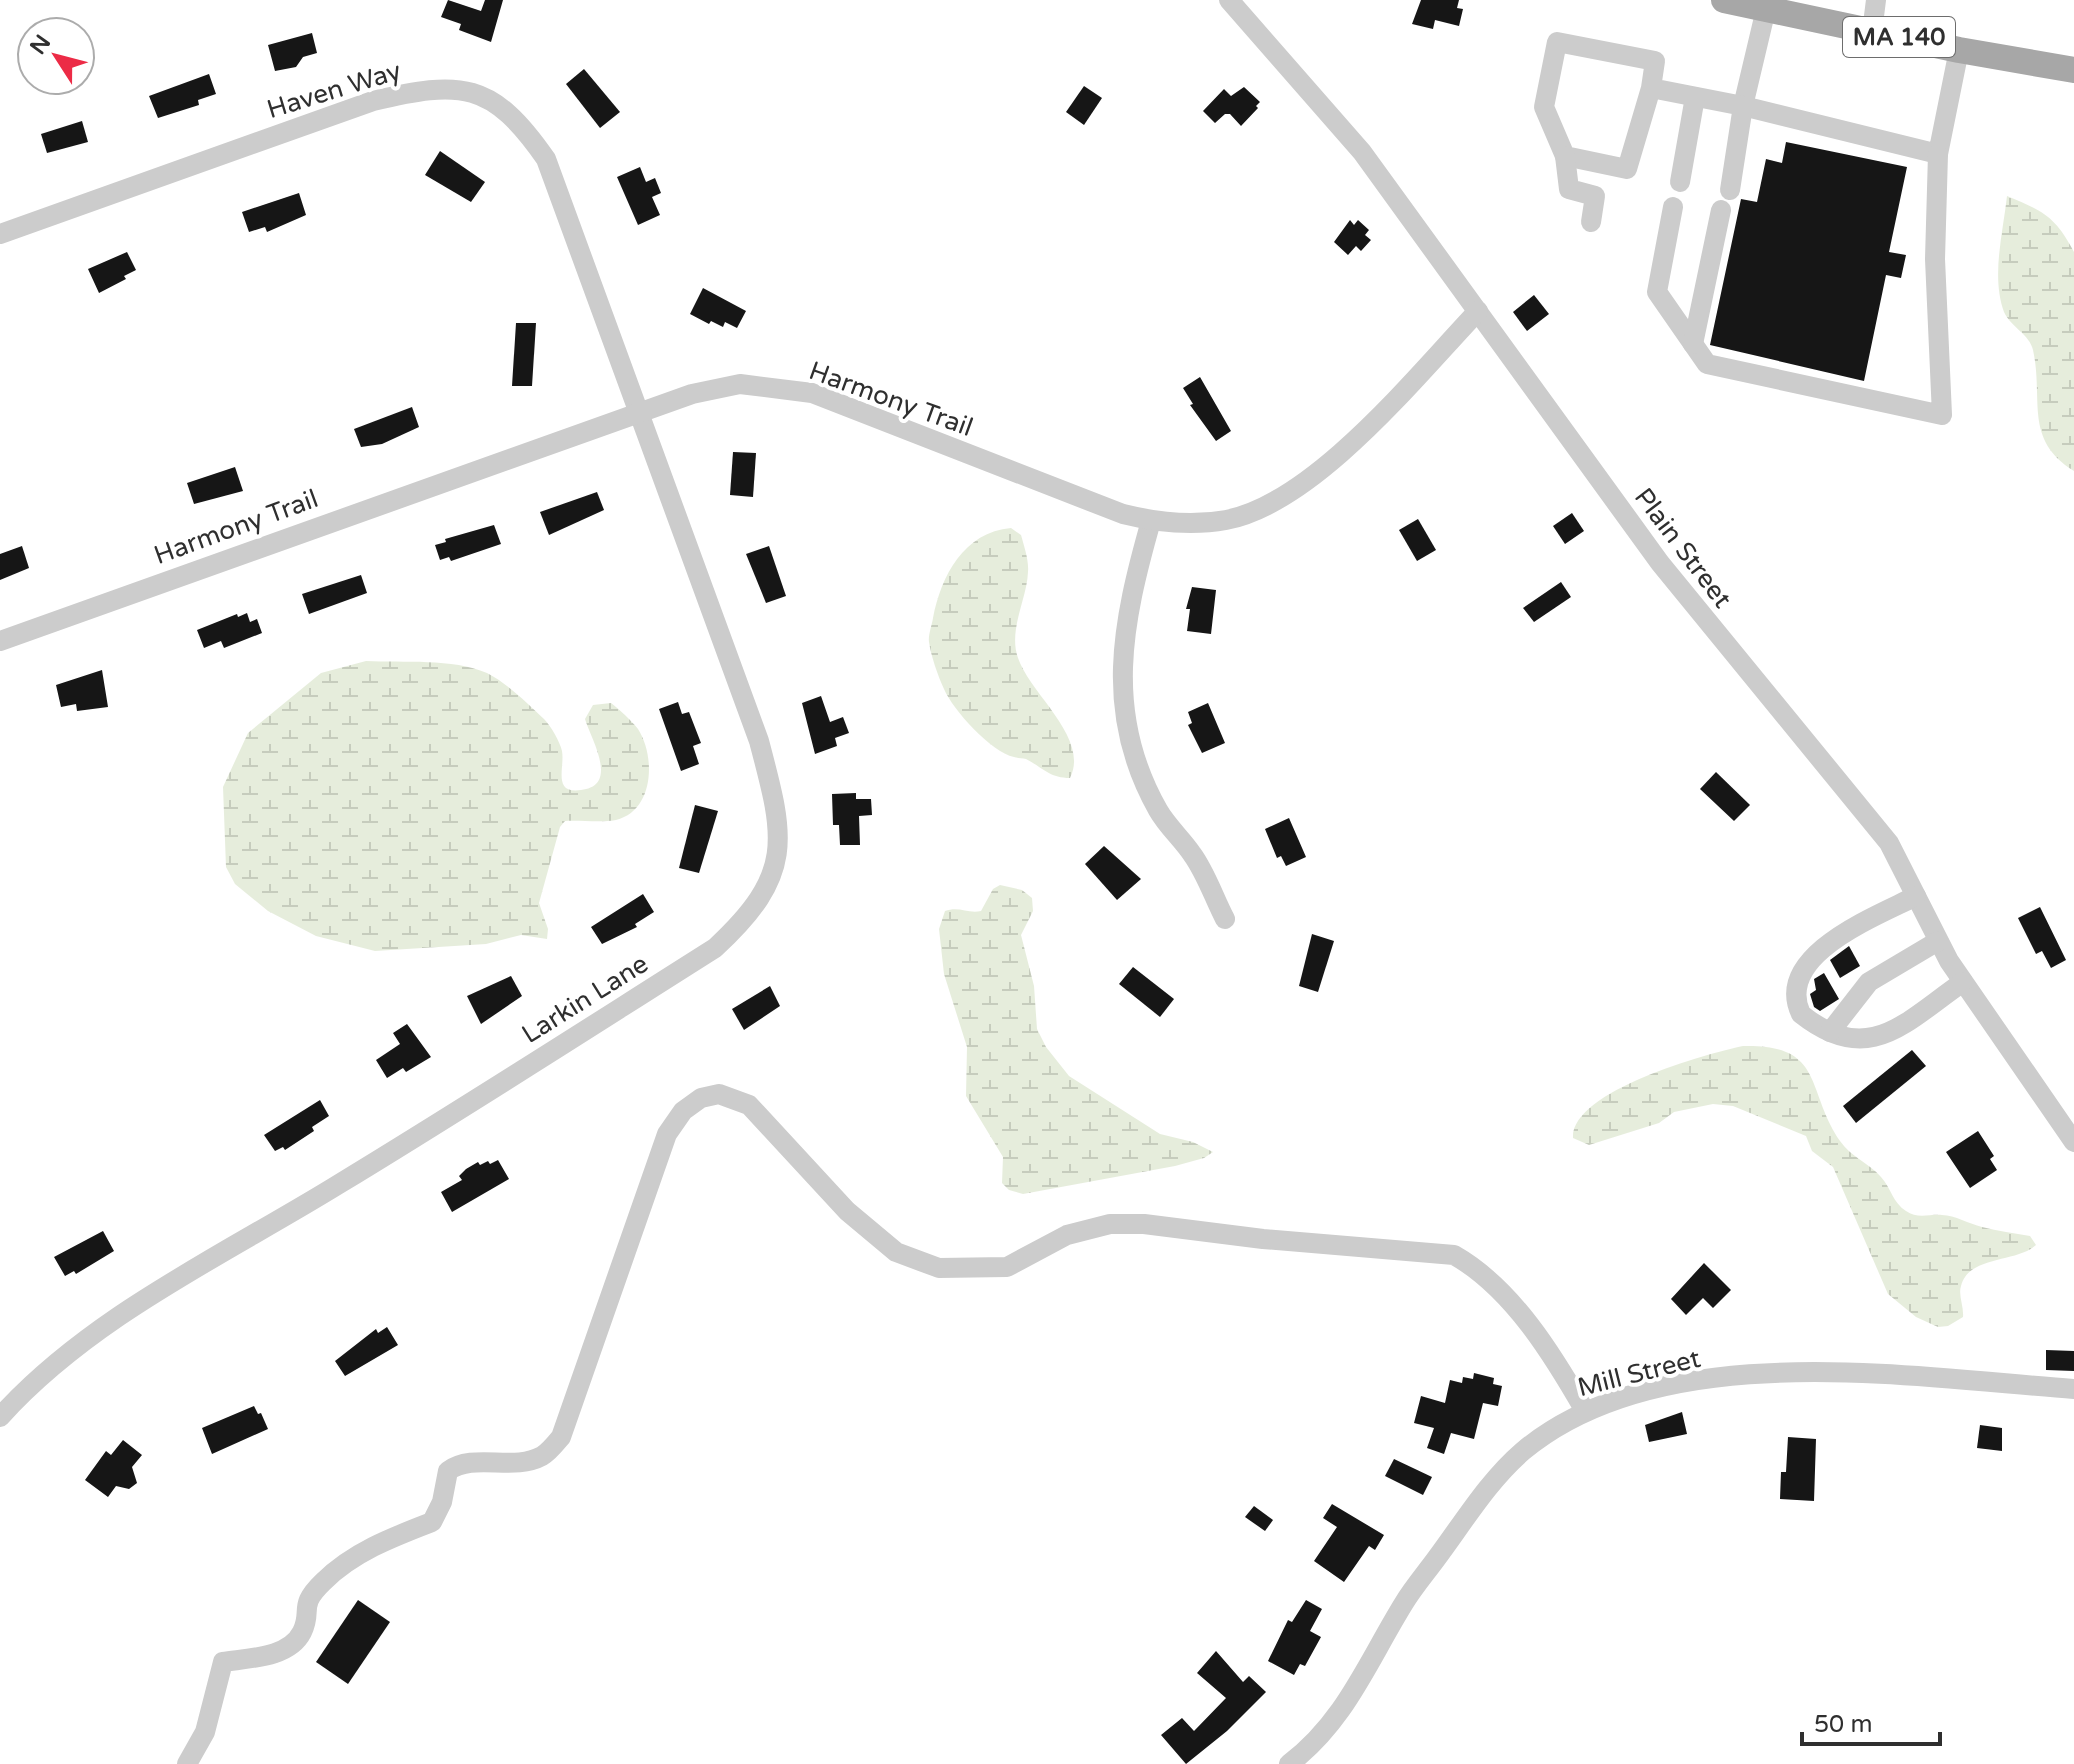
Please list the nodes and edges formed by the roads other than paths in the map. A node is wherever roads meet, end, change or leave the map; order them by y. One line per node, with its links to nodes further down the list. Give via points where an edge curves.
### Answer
1 (1229, 0): 19 (street, Plain Street, via 1362,152)
2 (1724, 0): 4 (main road, MA 140)
3 (1876, 0): 5 (street)
4 (1766, 9): 5 (main road, MA 140); 10 (street)
5 (1872, 32): 6 (main road, MA 140)
6 (1959, 50): 7 (main road, MA 140); 11 (street)
7 (2074, 70)
8 (1651, 88): 9 (street); 12 (street, via 1627,169); 12 (street, via 1655,61 1557,42 1544,107)
9 (1695, 97): 10 (street); 13 (street)
10 (1743, 106): 11 (street); 14 (street)
11 (1938, 154): 20 (street, via 1935,259 1942,415 1707,364)
12 (1565, 156): 17 (street, via 1569,189 1595,196)
13 (1680, 182)
14 (1730, 190)
15 (1673, 207): 20 (street, via 1657,292)
16 (1721, 210): 20 (street)
17 (1591, 222)
18 (0, 234): 21 (street, Haven Way, via 373,101 429,88 465,89 502,108 546,159)
19 (1478, 311): 22 (street, Harmony Trail, via 1374,420 1286,496 1226,520); 24 (street, Plain Street, via 1660,563 1889,843)
20 (1693, 344)
21 (637, 413): 22 (street, Harmony Trail, via 740,384 812,393 1078,498); 23 (street, Harmony Trail); 32 (street, Larkin Lane, via 759,741 777,811 779,846 773,875 758,905 715,948 84,1343 23,1391)
22 (1151, 521): 25 (street, via 1132,590 1121,666 1122,712 1137,769 1160,813 1195,856)
23 (0, 641)
24 (1916, 896): 26 (street, Plain Street); 28 (street, via 1828,944 1803,970 1796,1005)
25 (1225, 919)
26 (1938, 941): 27 (street, Plain Street); 28 (street, via 1869,982)
27 (1963, 982): 28 (street, via 1880,1038 1847,1039); 29 (street, Plain Street)
28 (1830, 1032)
29 (2074, 1142)
30 (2074, 1389): 31 (street, Mill Street, via 1875,1373 1791,1372 1701,1381)
31 (1585, 1411): 33 (street, via 1523,1318 1471,1264 1454,1255 1110,1224 1067,1235 1007,1267 939,1268 896,1252 847,1211 749,1105 719,1094 701,1098 683,1111 667,1134 561,1437 543,1456 453,1467 432,1522 366,1549 324,1581 306,1601 302,1631 285,1650 223,1662 205,1732); 34 (street, Mill Street, via 1524,1451 1501,1473 1405,1602 1333,1723)
32 (0, 1417)
33 (187, 1764)
34 (1289, 1764)

